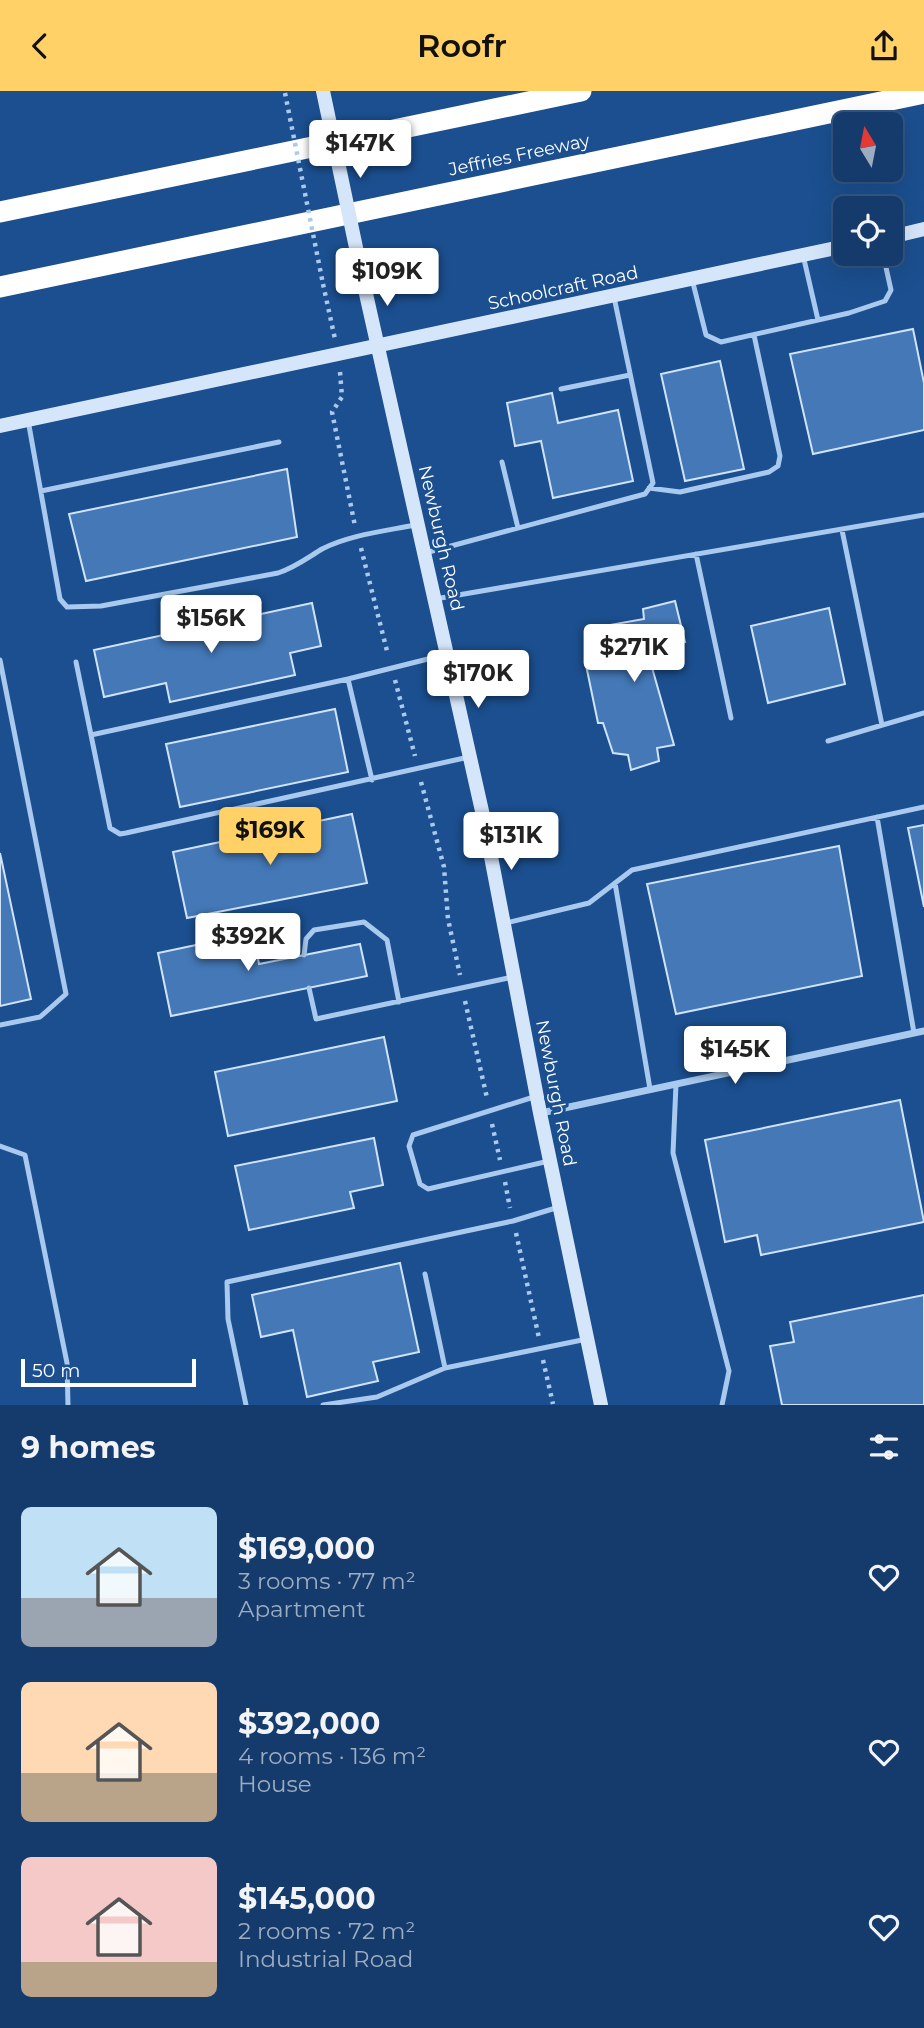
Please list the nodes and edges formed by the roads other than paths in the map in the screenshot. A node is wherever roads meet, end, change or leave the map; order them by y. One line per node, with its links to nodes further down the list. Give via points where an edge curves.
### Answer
1 (323, 91): 15 (main road, Newburgh Road, bridge)
2 (581, 91): 4 (highway)
3 (924, 93): 11 (highway, Jeffries Freeway)
4 (0, 212)
5 (924, 229): 6 (main road)
6 (903, 234)
7 (833, 249): 8 (main road, Schoolcraft Road)
8 (803, 255): 10 (main road, Schoolcraft Road); 13 (lane)
9 (886, 266): 13 (lane, via 891,290 885,301)
10 (692, 279): 12 (main road, Schoolcraft Road); 14 (lane, via 706,335 720,342)
11 (0, 287)
12 (613, 296): 15 (main road, Schoolcraft Road); 16 (lane)
13 (818, 320): 14 (lane)
14 (754, 334): 22 (lane, via 780,456 778,466 680,492)
15 (378, 347): 18 (main road, Schoolcraft Road); 25 (main road, Newburgh Road)
16 (630, 375): 17 (lane); 22 (lane, via 653,483)
17 (561, 389)
18 (28, 420): 19 (main road, Schoolcraft Road); 23 (lane)
19 (0, 426)
20 (279, 442): 23 (lane)
21 (502, 462): 26 (lane)
22 (649, 488): 26 (lane, via 645,494)
23 (41, 491): 25 (lane, via 60,599 67,607 101,606 278,573 301,565 323,549)
24 (924, 515): 27 (lane)
25 (418, 524): 28 (main road, Newburgh Road)
26 (518, 528): 28 (lane)
27 (842, 530): 29 (lane); 37 (lane)
28 (425, 553): 30 (main road, Newburgh Road)
29 (696, 554): 30 (lane); 36 (lane)
30 (435, 599): 31 (main road, Newburgh Road)
31 (447, 654): 34 (lane); 40 (main road, Newburgh Road)
32 (0, 660): 50 (lane, via 66,994 40,1017)
33 (76, 662): 38 (lane)
34 (348, 679): 38 (lane); 41 (lane)
35 (924, 713): 37 (lane)
36 (731, 718)
37 (882, 725): 39 (lane)
38 (91, 735): 41 (lane, via 110,828 120,834)
39 (828, 741)
40 (470, 757): 41 (lane); 45 (main road, Newburgh Road)
41 (372, 780)
42 (924, 807): 43 (lane)
43 (877, 817): 44 (lane, via 632,870); 52 (lane)
44 (615, 883): 45 (lane, via 589,903); 54 (lane)
45 (503, 923): 47 (main road, Newburgh Road)
46 (304, 955): 49 (lane, via 306,939 314,930 364,922 387,940)
47 (513, 977): 49 (lane); 55 (main road, Newburgh Road)
48 (309, 988): 49 (lane, via 316,1019)
49 (398, 1002)
50 (0, 1025)
51 (924, 1031): 52 (street)
52 (914, 1033): 53 (street)
53 (676, 1084): 54 (street); 67 (lane, via 673,1153 729,1371)
54 (650, 1089): 56 (street)
55 (537, 1096): 56 (main road, Newburgh Road); 58 (lane, via 413,1135 409,1146 420,1184 428,1189)
56 (540, 1113): 58 (main road, Newburgh Road)
57 (0, 1146): 63 (lane, via 25,1155 67,1363)
58 (550, 1161): 59 (main road, Newburgh Road)
59 (559, 1207): 61 (main road, Newburgh Road); 64 (lane, via 227,1282 228,1319)
60 (425, 1274): 62 (lane)
61 (587, 1339): 62 (lane); 66 (main road, Newburgh Road)
62 (445, 1368): 65 (lane, via 377,1397)
63 (68, 1405)
64 (246, 1405)
65 (323, 1405)
66 (601, 1405)
67 (722, 1405)

